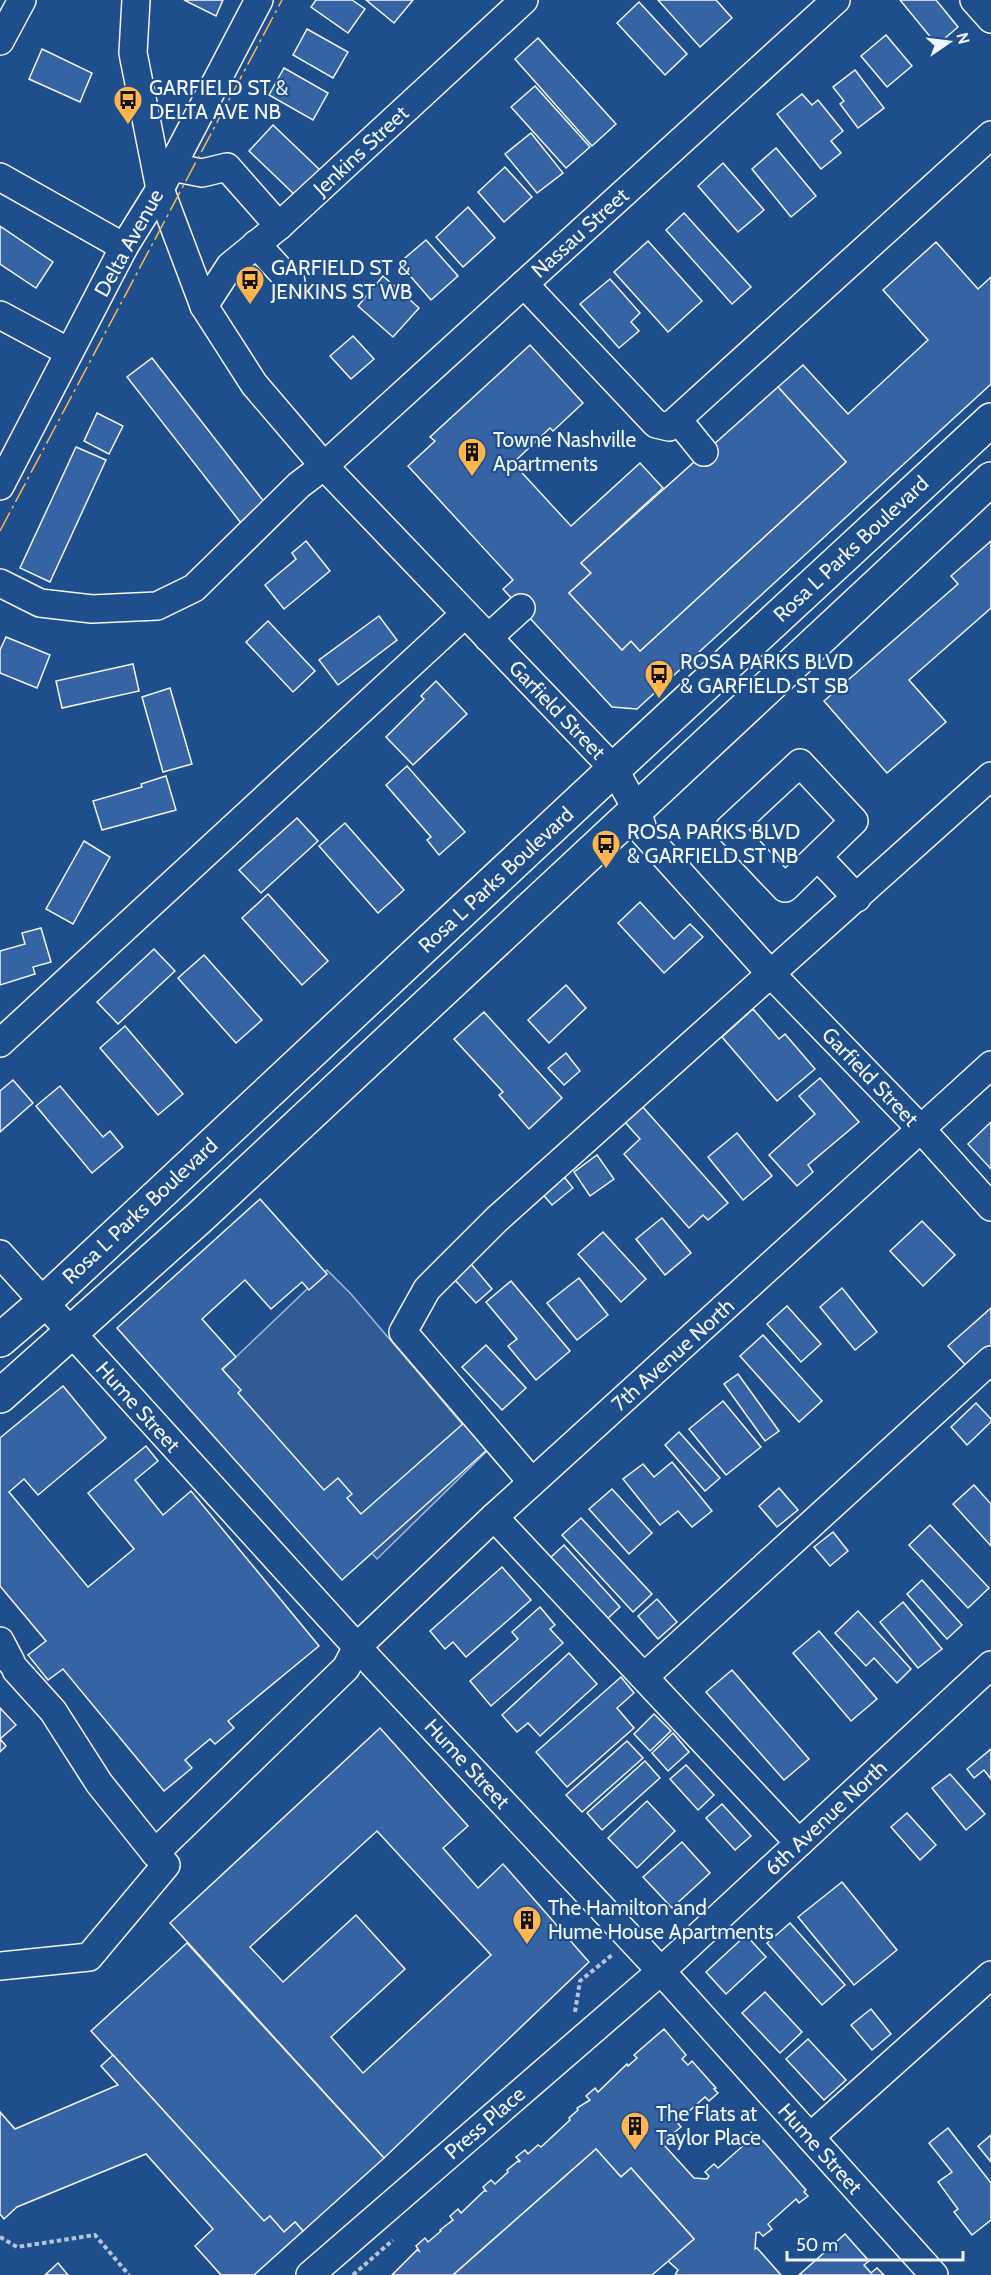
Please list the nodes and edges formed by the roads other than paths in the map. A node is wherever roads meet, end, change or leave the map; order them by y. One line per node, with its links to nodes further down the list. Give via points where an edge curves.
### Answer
1 (22, 0): 8 (street)
2 (136, 0): 11 (street, Garfield Street, via 134,53)
3 (258, 0): 11 (street, Delta Avenue)
4 (524, 0): 12 (street, Jenkins Street)
5 (836, 0): 16 (street, Nassau Street)
6 (974, 0): 7 (street)
7 (991, 19)
8 (0, 42)
9 (991, 135): 20 (street)
10 (0, 177): 14 (street)
11 (165, 178): 12 (street, via 226,167); 14 (street, Delta Avenue); 17 (street, Garfield Street)
12 (279, 226): 13 (street, Jenkins Street)
13 (256, 244): 15 (street); 17 (street, Jenkins Street, via 230,266)
14 (124, 247): 19 (street, Delta Avenue)
15 (291, 282)
16 (524, 284): 20 (street, via 656,424 669,427); 23 (street, Nassau Street)
17 (204, 306): 23 (street, Garfield Street, via 254,384)
18 (0, 315): 19 (street)
19 (69, 352): 25 (street, Delta Avenue)
20 (678, 420): 22 (street)
21 (991, 420): 30 (main road, Rosa L Parks Boulevard)
22 (704, 452)
23 (324, 466): 26 (street, Nassau Street, via 299,485 194,588 157,606 92,609 40,603); 28 (street, Garfield Street)
24 (991, 479): 32 (main road, Rosa L Parks Boulevard)
25 (0, 486)
26 (0, 582)
27 (521, 608): 29 (street)
28 (465, 614): 29 (street, Garfield Street); 36 (street)
29 (488, 638): 30 (street, Garfield Street)
30 (614, 769): 32 (street, Garfield Street); 41 (main road, Rosa L Parks Boulevard)
31 (991, 776): 34 (street)
32 (637, 810): 35 (street, Garfield Street, via 644,833); 42 (main road, Rosa L Parks Boulevard)
33 (818, 857): 33 (street, via 785,888 729,829 800,764 854,821); 34 (street)
34 (857, 898): 35 (street)
35 (770, 973): 38 (street, Garfield Street); 46 (street, via 497,1219 427,1289 403,1332)
36 (0, 1043)
37 (991, 1065): 38 (street, 7th Avenue North)
38 (921, 1129): 39 (street, Garfield Street); 46 (street, 7th Avenue North)
39 (991, 1207)
40 (0, 1254): 41 (street, Hume Street)
41 (43, 1303): 42 (street, Hume Street); 43 (main road, Rosa L Parks Boulevard)
42 (71, 1333): 45 (main road, Rosa L Parks Boulevard); 48 (street, Hume Street)
43 (0, 1340)
44 (991, 1360): 51 (street)
45 (0, 1396)
46 (532, 1482): 47 (street, 7th Avenue North)
47 (494, 1517): 48 (street, 7th Avenue North); 51 (street)
48 (357, 1647): 53 (street, 7th Avenue North, via 346,1668); 55 (street, Hume Street)
49 (9, 1658): 53 (street, via 53,1711 99,1783)
50 (991, 1665): 52 (street, 6th Avenue North)
51 (644, 1677): 52 (street)
52 (799, 1843): 55 (street, 6th Avenue North)
53 (155, 1853): 54 (street, via 166,1865 89,1957)
54 (0, 1966)
55 (661, 1971): 57 (street, Hume Street); 58 (street, Press Place)
56 (991, 1975): 57 (street)
57 (810, 2137): 59 (street, Hume Street)
58 (310, 2275)
59 (934, 2275)

